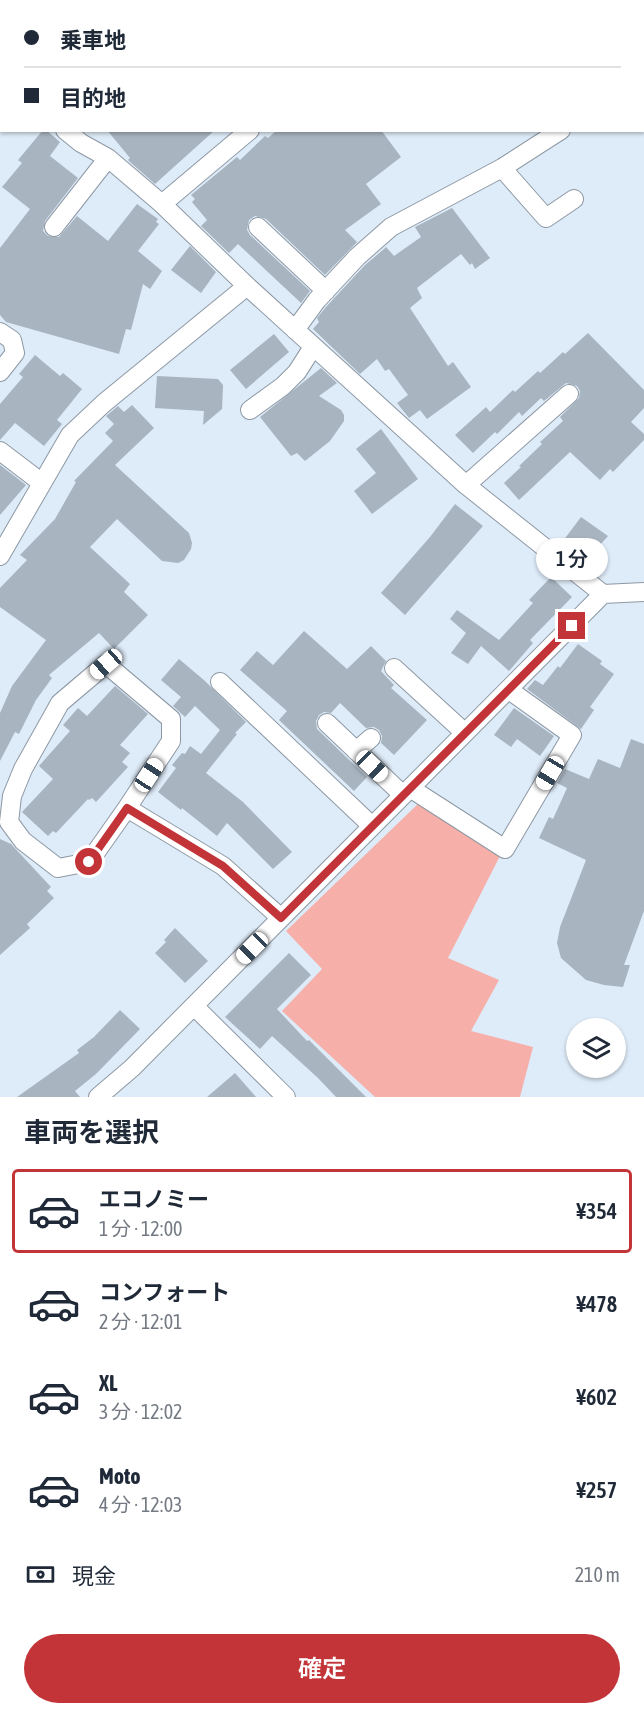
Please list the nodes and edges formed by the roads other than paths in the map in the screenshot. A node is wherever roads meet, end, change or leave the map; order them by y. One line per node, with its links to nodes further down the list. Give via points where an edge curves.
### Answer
1 (67, 132): 5 (street)
2 (93, 132): 5 (street)
3 (248, 132): 9 (street)
4 (558, 132): 7 (street)
5 (81, 143): 6 (street)
6 (108, 158): 9 (street); 10 (street)
7 (502, 168): 8 (street, via 546,218); 13 (street, via 391,227)
8 (574, 199)
9 (162, 204): 12 (street)
10 (54, 227)
11 (258, 227): 13 (street)
12 (247, 286): 14 (street); 21 (street, via 70,435)
13 (326, 291): 14 (street)
14 (295, 330): 16 (street)
15 (0, 332): 17 (street, via 12,340 15,353)
16 (313, 347): 19 (street, via 283,386); 22 (street)
17 (0, 372)
18 (569, 394): 22 (street)
19 (250, 410)
20 (0, 451): 21 (street)
21 (42, 483): 23 (street)
22 (466, 485): 26 (street)
23 (5, 533): 24 (street)
24 (0, 556)
25 (644, 592): 26 (street)
26 (603, 594): 29 (street)
27 (394, 668): 31 (street)
28 (220, 682): 36 (street)
29 (509, 690): 31 (street); 34 (street, via 572,735 505,849)
30 (327, 723): 33 (street)
31 (465, 733): 34 (street)
32 (370, 738): 33 (street)
33 (356, 751): 34 (street)
34 (406, 792): 36 (street)
35 (127, 808): 35 (street, via 171,741 171,719 106,664 60,703 23,769 12,796 9,822 23,841 58,868 89,862); 37 (street, via 223,866)
36 (372, 826): 37 (street)
37 (281, 918): 38 (street)
38 (194, 1006): 39 (street); 40 (street)
39 (98, 1097)
40 (286, 1097)

